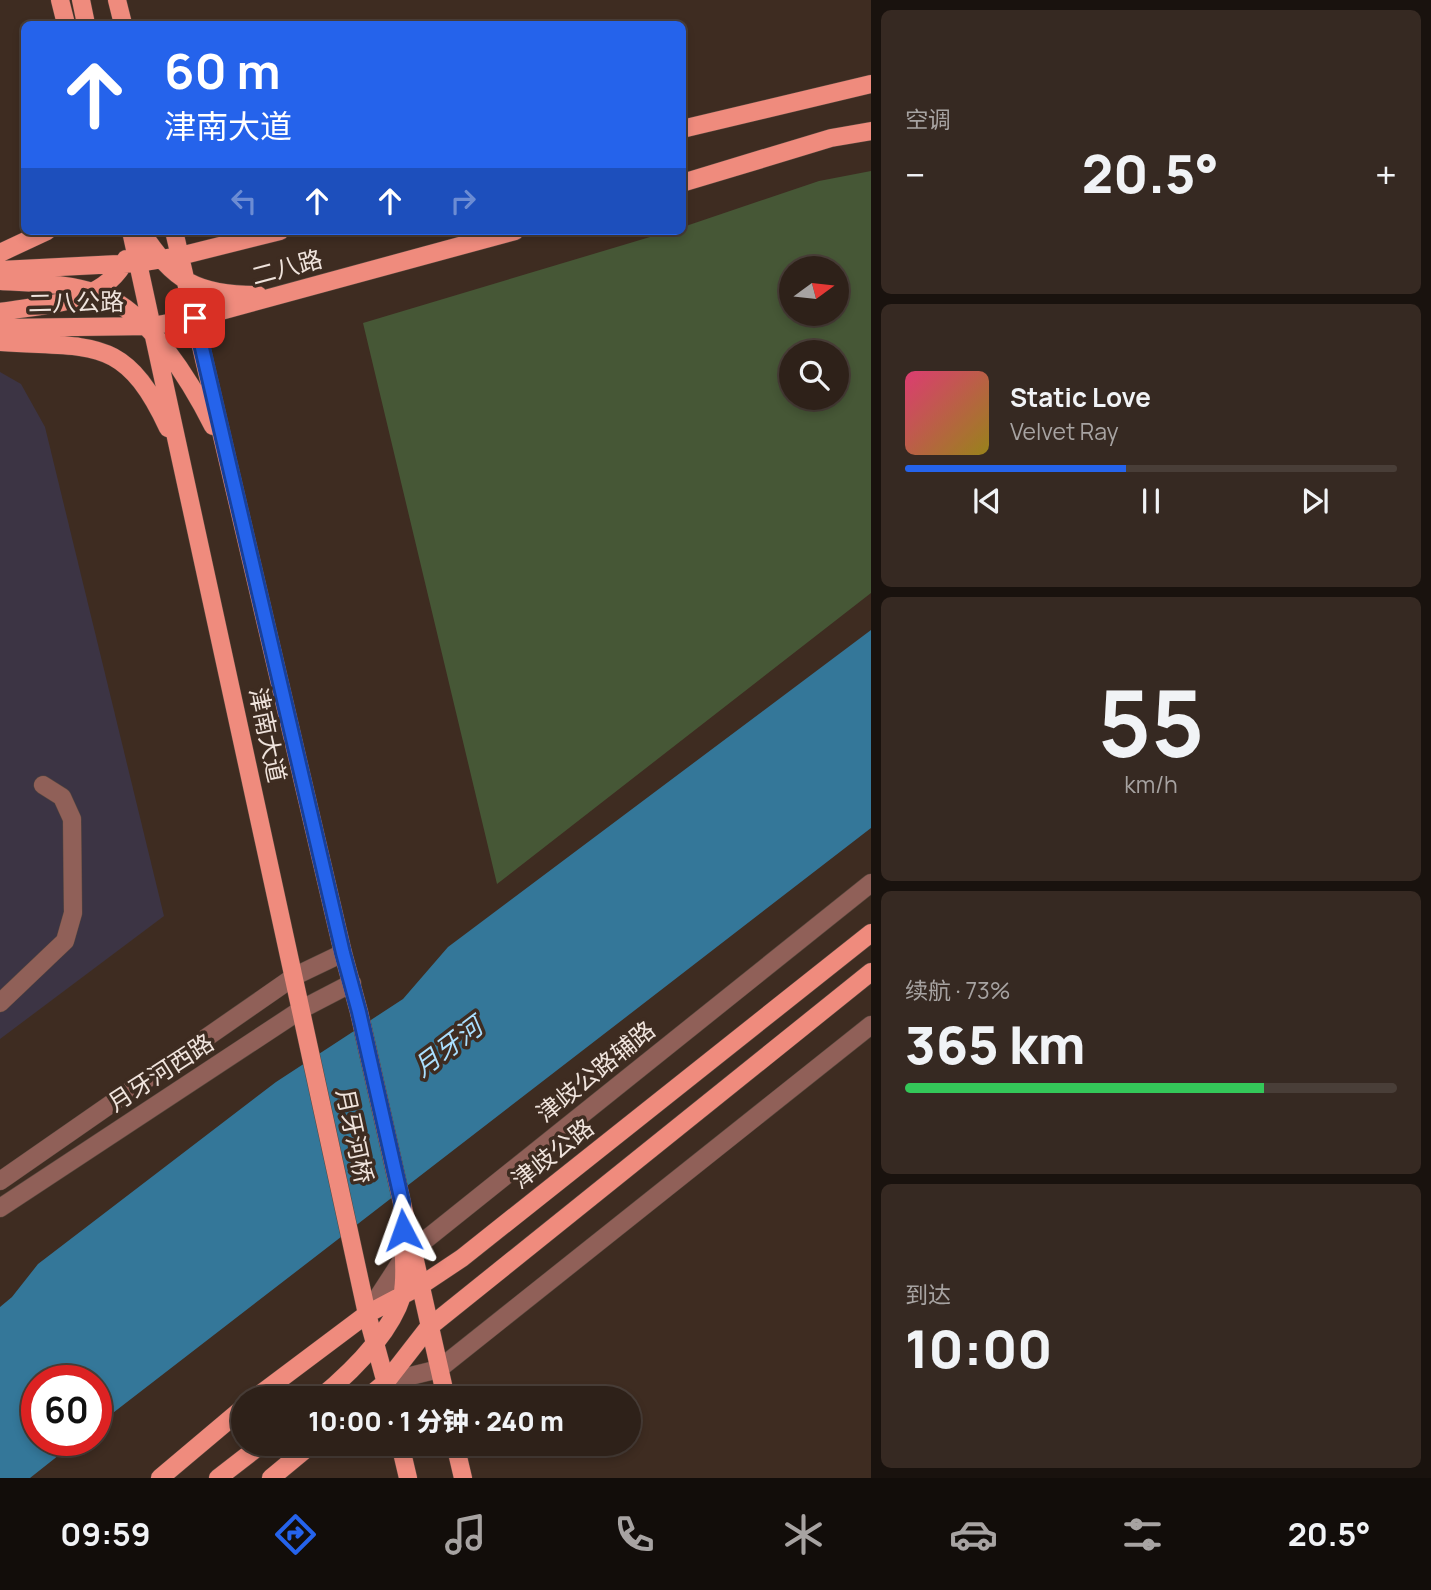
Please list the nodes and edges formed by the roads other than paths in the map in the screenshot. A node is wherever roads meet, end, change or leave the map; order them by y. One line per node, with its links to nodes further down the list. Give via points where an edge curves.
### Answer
1 (61, 0): 4 (main road)
2 (81, 0): 5 (main road)
3 (117, 0): 6 (main road)
4 (65, 21)
5 (85, 21)
6 (122, 21)
7 (871, 84): 8 (main road)
8 (686, 128)
9 (871, 131): 10 (main road, via 831,138)
10 (686, 182)
11 (38, 235): 17 (main road)
12 (136, 235): 20 (main road, 津南大道)
13 (137, 235): 19 (main road)
14 (175, 235): 18 (main road, 津南大道)
15 (265, 235): 18 (main road, 二八路)
16 (500, 235): 24 (main road, 二八路)
17 (0, 253)
18 (180, 256): 19 (main road, 二八路); 23 (main road, 津南大道)
19 (160, 259): 20 (main road, 二八路); 23 (main road)
20 (131, 264): 21 (main road, 二八公路); 25 (main road); 29 (main road, 津南大道)
21 (0, 270)
22 (0, 281): 25 (main road)
23 (186, 281): 24 (main road, via 226,294); 27 (main road, 津南大道)
24 (306, 288): 27 (main road, 二八路)
25 (92, 292): 26 (main road); 29 (main road, via 124,307)
26 (0, 312)
27 (195, 318): 29 (main road, 二八路); 31 (main road, 津南大道)
28 (0, 328): 29 (main road, 二八公路)
29 (150, 330): 31 (main road, via 203,406); 32 (main road, 津南大道)
30 (0, 342): 32 (main road, via 83,346 125,363 154,401)
31 (227, 454): 36 (main road, 津南大道)
32 (182, 463): 38 (main road, 津南大道)
33 (43, 785): 40 (street, via 62,797 72,819 73,913 65,941)
34 (871, 883): 47 (street, 津歧公路辅路)
35 (871, 933): 48 (main road, 津歧公路, via 462,1258)
36 (343, 953): 38 (street, 月牙河西路); 39 (main road, 津南大道)
37 (871, 972): 51 (main road)
38 (295, 976): 41 (main road, 津南大道); 45 (street, 月牙河西路)
39 (352, 983): 41 (street, 月牙河西路); 42 (main road, 津南大道)
40 (0, 1003)
41 (302, 1009): 44 (main road, 津南大道); 46 (street, 月牙河西路)
42 (359, 1012): 47 (main road, 月牙河桥, via 402,1202)
43 (871, 1024): 53 (street)
44 (310, 1045): 50 (main road, 月牙河桥)
45 (0, 1181)
46 (0, 1208)
47 (408, 1253): 48 (main road); 49 (main road); 50 (street, 津歧公路辅路)
48 (420, 1286): 49 (main road, 津歧公路); 51 (main road)
49 (402, 1295): 50 (main road, 津歧公路); 52 (main road)
50 (367, 1314): 52 (main road); 54 (main road, 津歧公路)
51 (428, 1328): 53 (main road); 57 (main road)
52 (376, 1344): 55 (main road); 56 (main road)
53 (439, 1369): 58 (street); 59 (main road)
54 (271, 1386)
55 (332, 1386)
56 (387, 1386)
57 (391, 1386)
58 (398, 1386)
59 (443, 1386)
60 (231, 1418): 65 (main road)
61 (246, 1456): 66 (main road)
62 (298, 1456): 67 (main road)
63 (403, 1456): 68 (main road)
64 (458, 1456): 69 (main road)
65 (160, 1478)
66 (218, 1478)
67 (271, 1478)
68 (408, 1478)
69 (463, 1478)

